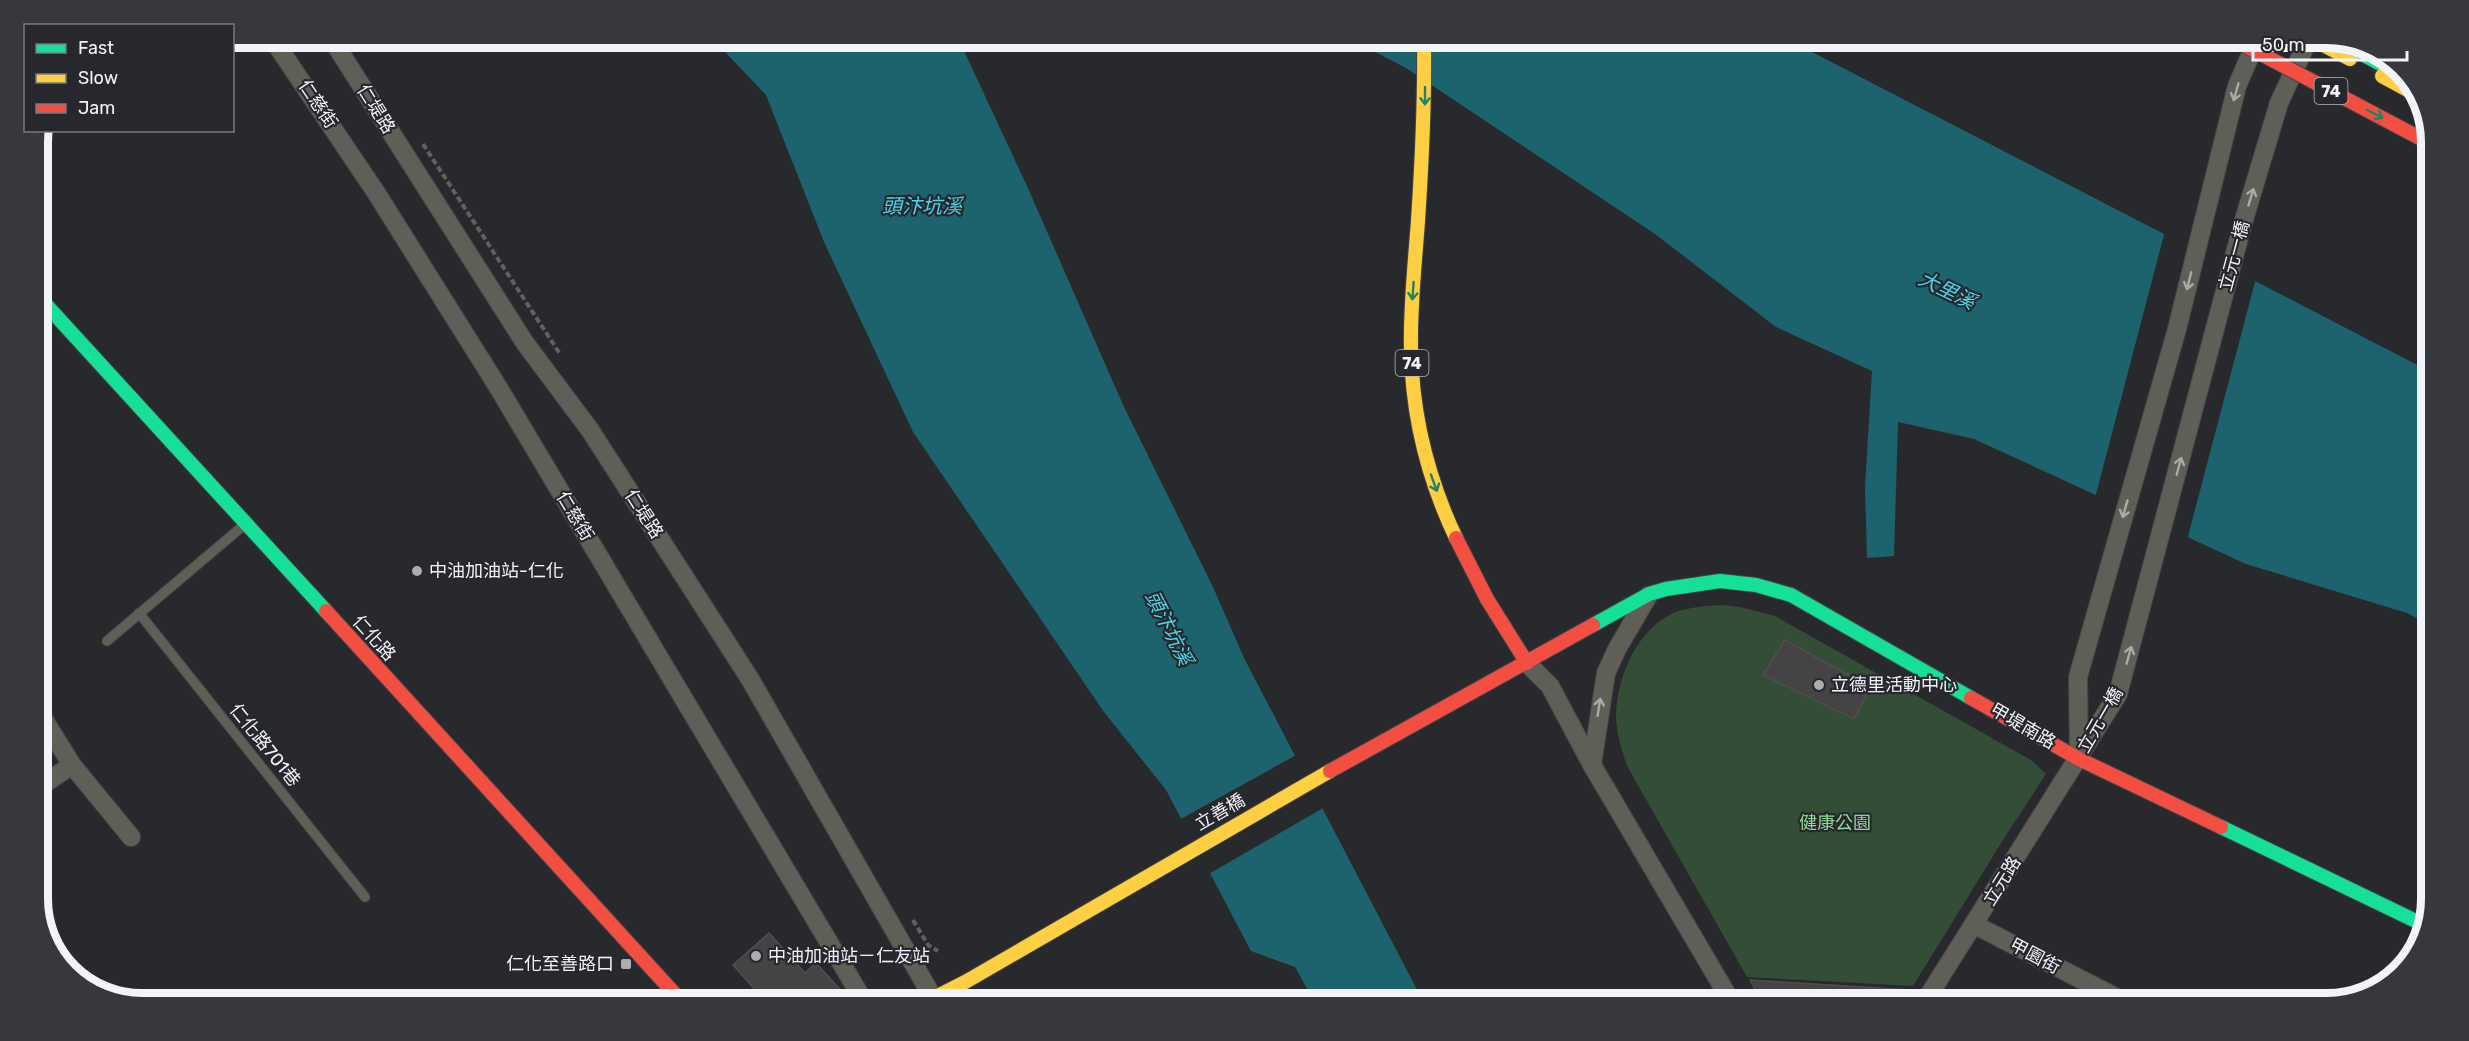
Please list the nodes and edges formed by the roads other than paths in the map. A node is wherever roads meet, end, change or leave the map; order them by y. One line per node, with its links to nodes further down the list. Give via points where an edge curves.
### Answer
1 (279, 48): 26 (street, 仁慈街, via 377,194 498,387)
2 (337, 48): 27 (street, 仁堤路, via 525,343 590,430 750,679)
3 (1424, 48): 15 (main road, 74, one-way to 15, via 1425,107 1410,340 1418,426 1444,511 1472,570)
4 (2250, 48): 9 (main road, 74, one-way to 9, bridge)
5 (2254, 48): 17 (street, 立元一橋, one-way to 17, via 2237,86 2177,329 2078,677)
6 (2304, 48): 17 (street, 立元一橋, one-way to 6, via 2118,694 2243,223 2279,103)
7 (2328, 48): 8 (main road)
8 (2404, 88)
9 (2421, 139)
10 (48, 307): 11 (main road, 仁化路)
11 (246, 524): 13 (lane); 25 (main road, 仁化路)
12 (1648, 594): 15 (main road, 甲堤南路); 17 (main road, 甲堤南路, via 1702,582 1753,583 1783,592); 19 (street, one-way to 12, via 1606,673)
13 (139, 613): 14 (lane); 22 (lane, 仁化路701巷)
14 (107, 640)
15 (1527, 663): 19 (street, via 1550,686); 28 (main road, 立善橋, via 1275,801)
16 (48, 726): 18 (street)
17 (2079, 759): 23 (main road, 甲堤南路); 24 (street, 立元路)
18 (72, 765): 20 (street); 21 (street)
19 (1592, 765): 29 (street)
20 (48, 781)
21 (131, 837)
22 (365, 897)
23 (2418, 922)
24 (1975, 925): 30 (street, 立元路); 31 (street, 甲園街)
25 (673, 993)
26 (858, 993)
27 (927, 993)
28 (947, 993)
29 (1726, 993)
30 (1931, 993)
31 (2101, 993)

